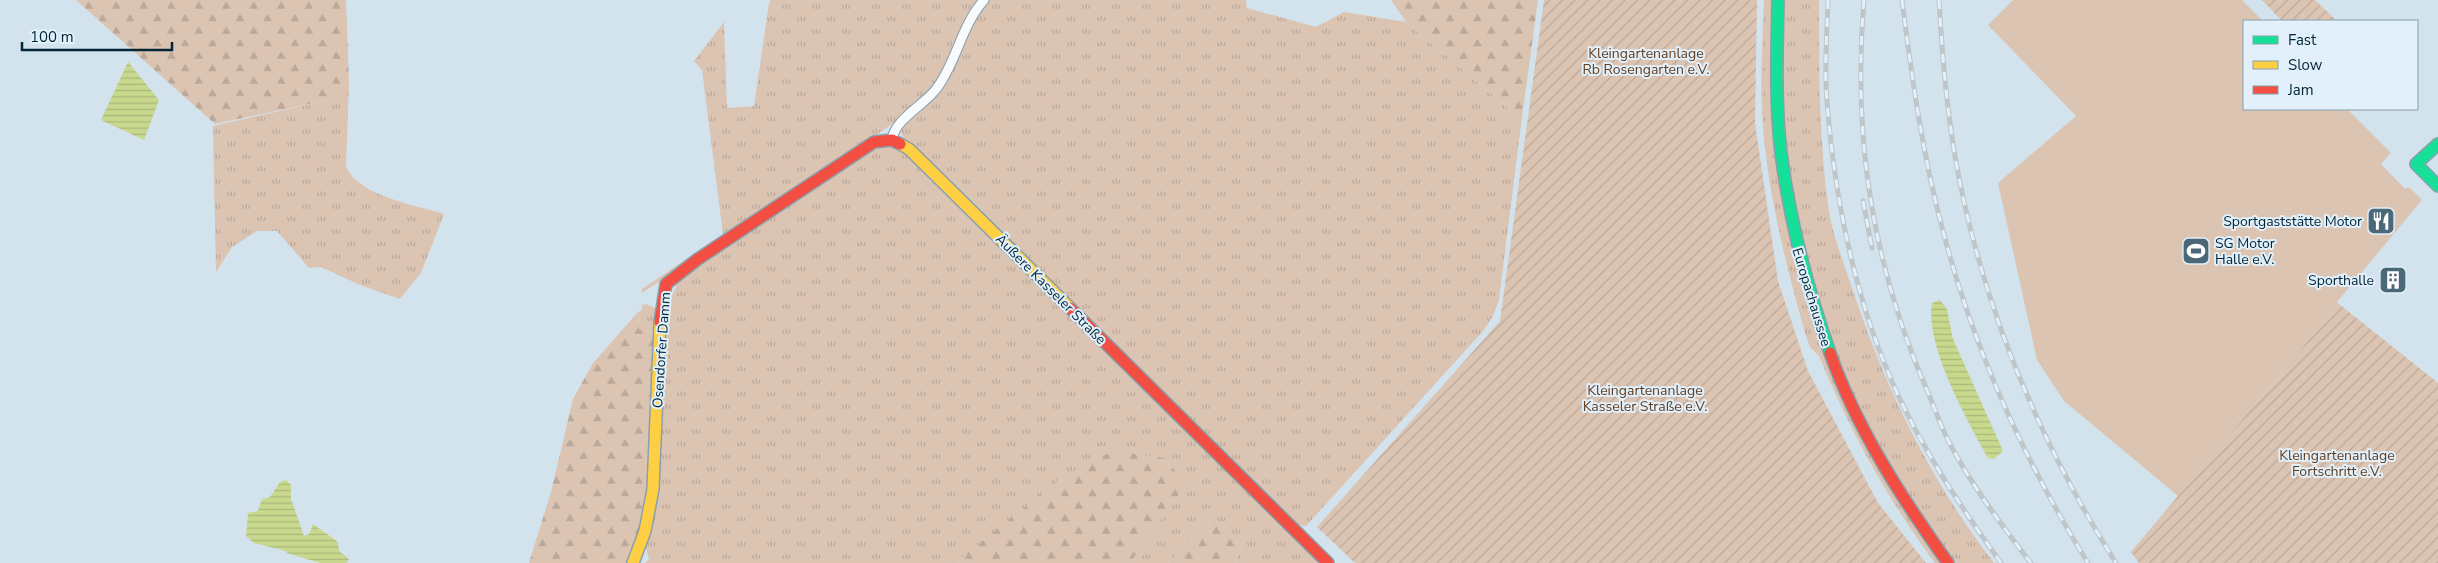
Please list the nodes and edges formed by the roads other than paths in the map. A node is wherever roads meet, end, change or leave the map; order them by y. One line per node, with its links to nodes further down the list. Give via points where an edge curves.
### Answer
1 (984, 0): 3 (street, via 964,29 938,87 896,128)
2 (1778, 0): 8 (street, Europachaussee, via 1775,77 1778,133 1786,196 1807,287 1825,342 1861,426 1906,504)
3 (892, 140): 6 (street, Osendorfer Damm, via 874,142 698,259 666,284 659,333 653,489 645,531); 7 (street, Äußere Kasseler Straße, via 909,149)
4 (2438, 144): 5 (street, via 2416,164)
5 (2438, 186)
6 (633, 563)
7 (1328, 563)
8 (1948, 563)

